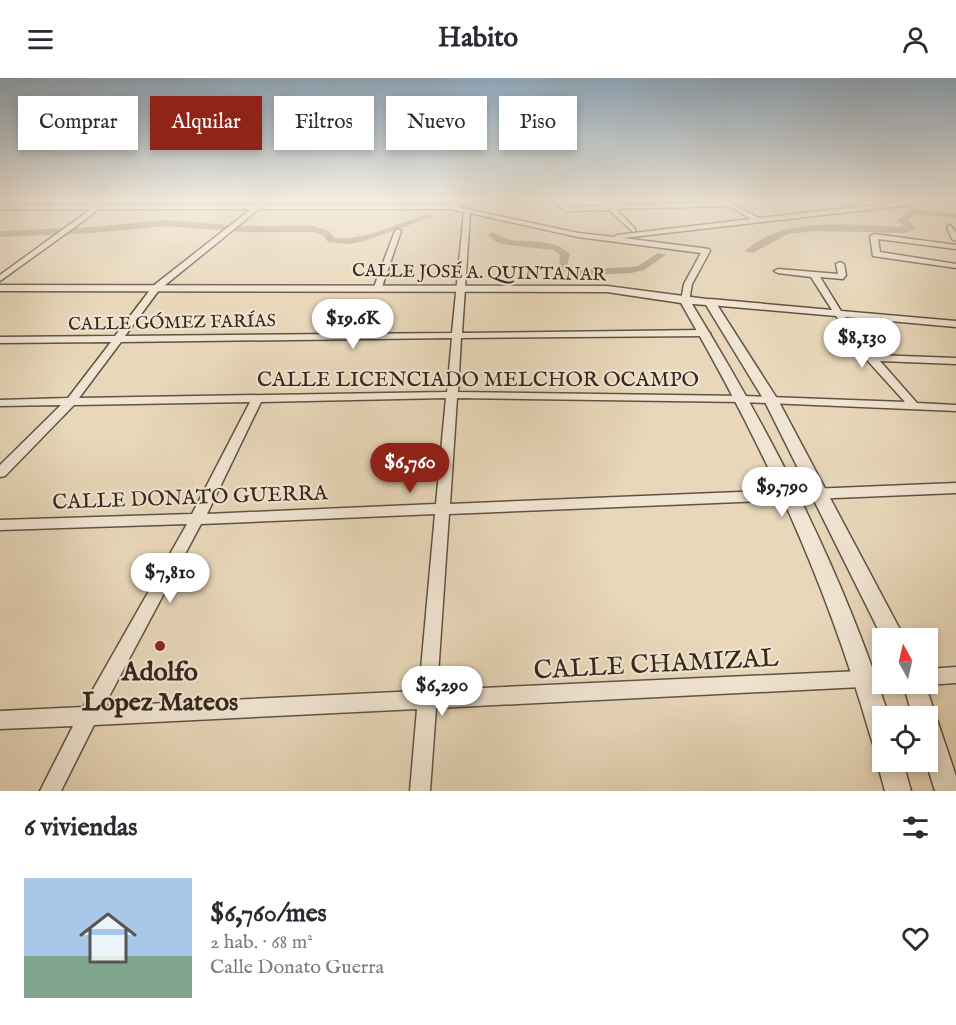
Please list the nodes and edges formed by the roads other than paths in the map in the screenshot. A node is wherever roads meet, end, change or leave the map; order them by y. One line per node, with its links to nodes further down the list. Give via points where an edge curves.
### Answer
1 (62, 233): 13 (street)
2 (226, 233): 17 (street)
3 (398, 233): 14 (street)
4 (467, 233): 15 (street)
5 (582, 233): 7 (street)
6 (654, 233): 7 (street)
7 (605, 239): 18 (street, via 706,251 688,284)
8 (956, 247): 10 (street, via 874,236 876,254)
9 (840, 264): 12 (street, via 840,277)
10 (956, 266)
11 (778, 271): 12 (street)
12 (815, 276): 20 (street)
13 (0, 279)
14 (378, 287): 15 (street, CALLE JOSÉ A. QUINTANAR); 17 (street, CALLE JOSÉ A. QUINTANAR)
15 (461, 287): 18 (street, CALLE JOSÉ A. QUINTANAR, via 607,289); 23 (street)
16 (0, 288): 17 (street, CALLE JOSÉ A. QUINTANAR)
17 (156, 288): 24 (street)
18 (685, 301): 19 (street, CALLE JOSÉ A. QUINTANAR); 22 (street)
19 (710, 302): 20 (street, CALLE JOSÉ A. QUINTANAR); 31 (street)
20 (835, 312): 21 (street, CALLE JOSÉ A. QUINTANAR); 26 (street)
21 (956, 324)
22 (705, 333): 23 (street, CALLE GÓMEZ FARÍAS); 30 (street)
23 (457, 336): 24 (street, CALLE GÓMEZ FARÍAS); 28 (street)
24 (118, 339): 25 (street, CALLE GÓMEZ FARÍAS); 32 (street)
25 (0, 340)
26 (871, 358): 27 (street); 34 (street)
27 (956, 361)
28 (452, 395): 29 (street, CALLE LICENCIADO MELCHOR OCAMPO); 30 (street, CALLE LICENCIADO MELCHOR OCAMPO); 40 (street)
29 (256, 399): 32 (street, CALLE LICENCIADO MELCHOR OCAMPO); 41 (street)
30 (743, 399): 31 (street, CALLE LICENCIADO MELCHOR OCAMPO); 39 (street)
31 (771, 400): 34 (street, CALLE LICENCIADO MELCHOR OCAMPO); 38 (street)
32 (71, 402): 33 (street, CALLE LICENCIADO MELCHOR OCAMPO); 36 (street)
33 (0, 403)
34 (914, 406): 35 (street, CALLE LICENCIADO MELCHOR OCAMPO)
35 (956, 408)
36 (0, 473)
37 (956, 488): 38 (street, CALLE DONATO GUERRA)
38 (822, 495): 39 (street, CALLE DONATO GUERRA); 43 (street)
39 (792, 496): 40 (street, CALLE DONATO GUERRA); 44 (street)
40 (442, 509): 41 (street, CALLE DONATO GUERRA); 48 (street)
41 (197, 519): 42 (street, CALLE DONATO GUERRA); 49 (street)
42 (0, 525)
43 (888, 628)
44 (872, 674)
45 (956, 675): 46 (street)
46 (938, 676)
47 (872, 678): 48 (street, CALLE CHAMIZAL)
48 (427, 699): 49 (street, CALLE CHAMIZAL); 54 (street)
49 (89, 715): 50 (street, CALLE CHAMIZAL); 53 (street)
50 (0, 720)
51 (938, 759): 56 (street)
52 (892, 772): 55 (street)
53 (50, 791)
54 (420, 791)
55 (897, 791)
56 (948, 791)

